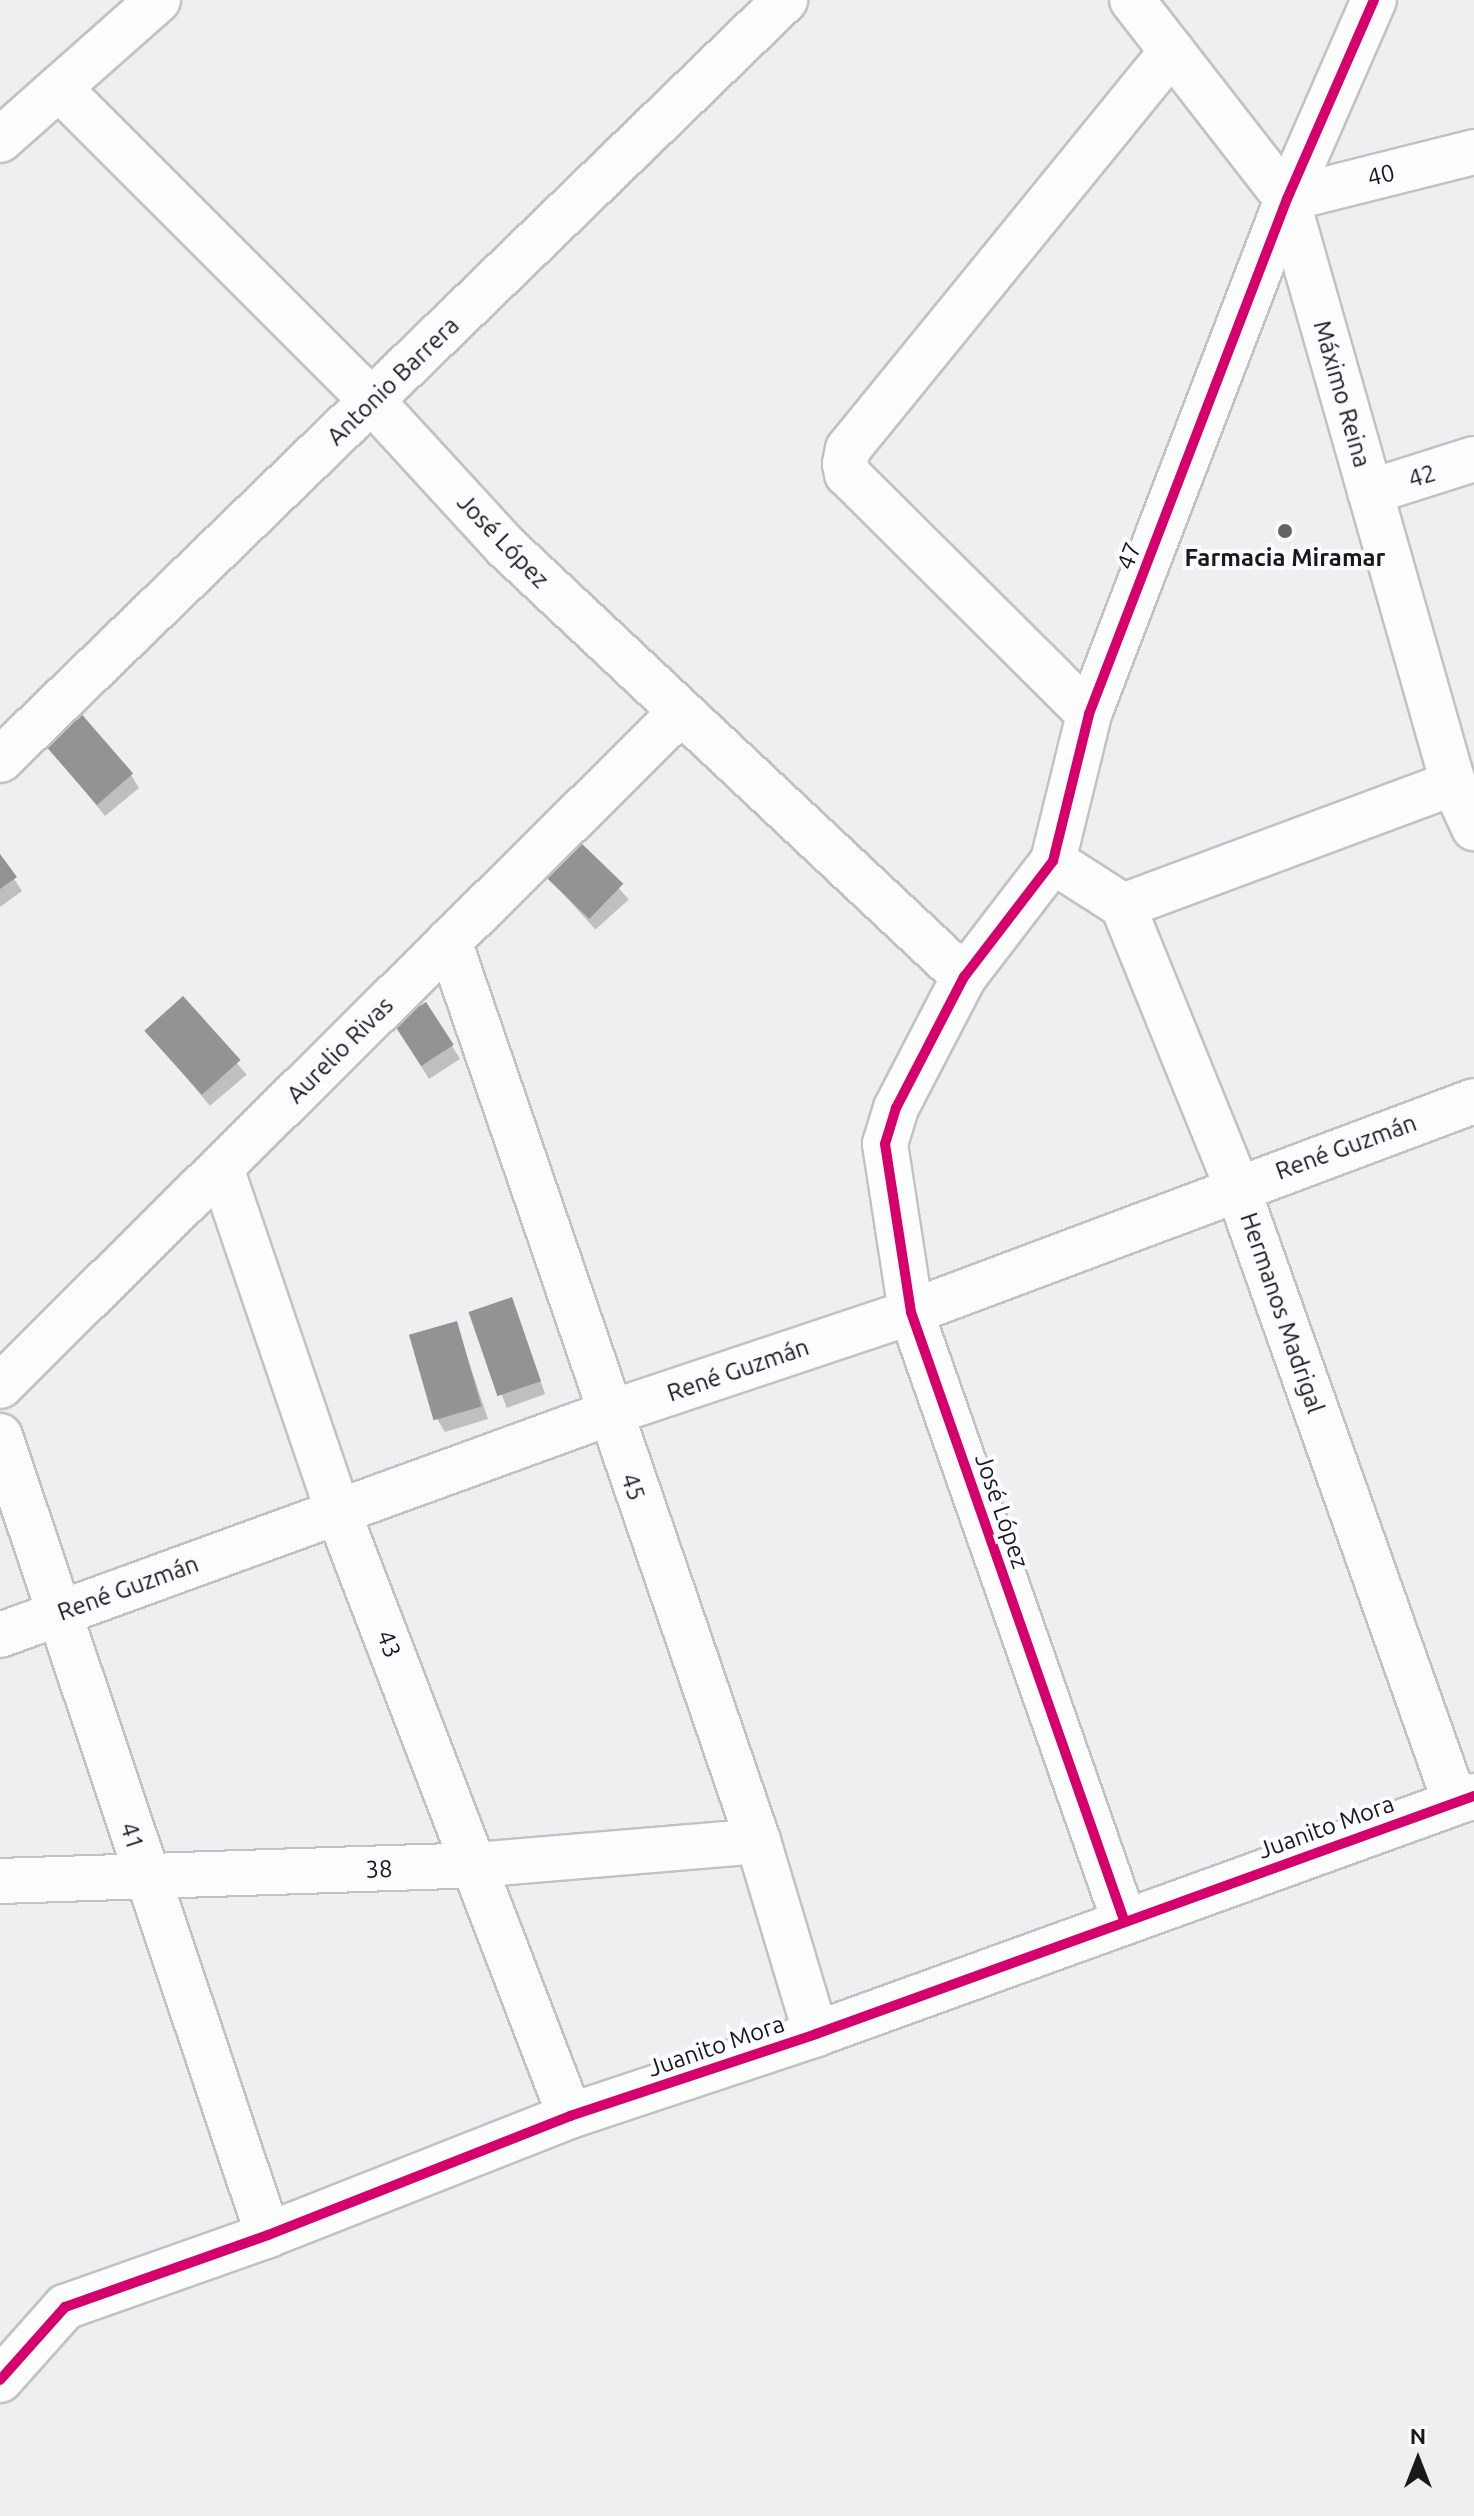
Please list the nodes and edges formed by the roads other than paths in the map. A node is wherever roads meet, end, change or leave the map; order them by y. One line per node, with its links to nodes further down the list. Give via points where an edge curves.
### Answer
1 (158, 0): 6 (street)
2 (785, 0): 10 (street, Antonio Barrera)
3 (1132, 0): 5 (street, Máximo Reina)
4 (1374, 0): 9 (street, 47)
5 (1172, 51): 9 (street, Máximo Reina); 14 (street, via 848,449 845,464 847,474)
6 (59, 88): 7 (street); 10 (street, José López)
7 (0, 140)
8 (1474, 152): 9 (street, 40)
9 (1287, 199): 12 (street, Máximo Reina); 14 (street, 47)
10 (373, 402): 13 (street, José López, via 506,547); 15 (street, Antonio Barrera)
11 (1474, 459): 12 (street, 42)
12 (1370, 492): 16 (street, Máximo Reina)
13 (680, 713): 20 (street, Aurelio Rivas); 21 (street, José López)
14 (1089, 714): 18 (street, 47)
15 (0, 760)
16 (1453, 783): 17 (street, Máximo Reina); 19 (street)
17 (1474, 828)
18 (1053, 861): 19 (street); 21 (street, 47)
19 (1123, 906): 25 (street, Hermanos Madrigal)
20 (449, 941): 24 (street, Aurelio Rivas); 28 (street, 45)
21 (964, 977): 23 (street, 47)
22 (1474, 1101): 25 (street, René Guzmán)
23 (896, 1108): 26 (street, José López, via 885,1144)
24 (221, 1168): 27 (street, Aurelio Rivas); 30 (street, 43)
25 (1237, 1187): 26 (street, René Guzmán); 33 (street, Hermanos Madrigal)
26 (911, 1312): 28 (street, René Guzmán); 38 (street, José López)
27 (0, 1386)
28 (607, 1414): 30 (street, René Guzmán); 34 (street, 45)
29 (0, 1436): 31 (street, 41)
30 (338, 1512): 31 (street, René Guzmán); 35 (street, 43)
31 (60, 1613): 32 (street, René Guzmán); 36 (street, 41)
32 (0, 1635)
33 (1465, 1799): 38 (street, Juanito Mora)
34 (758, 1841): 35 (street, 38); 39 (street, 45)
35 (474, 1865): 36 (street, 38); 40 (street, 43)
36 (145, 1879): 37 (street, 38); 41 (street, 41)
37 (0, 1881)
38 (1124, 1920): 39 (street, Juanito Mora)
39 (816, 2034): 40 (street, Juanito Mora)
40 (570, 2116): 41 (street, Juanito Mora)
41 (268, 2235): 42 (street, Juanito Mora, via 65,2307)
42 (0, 2380)

